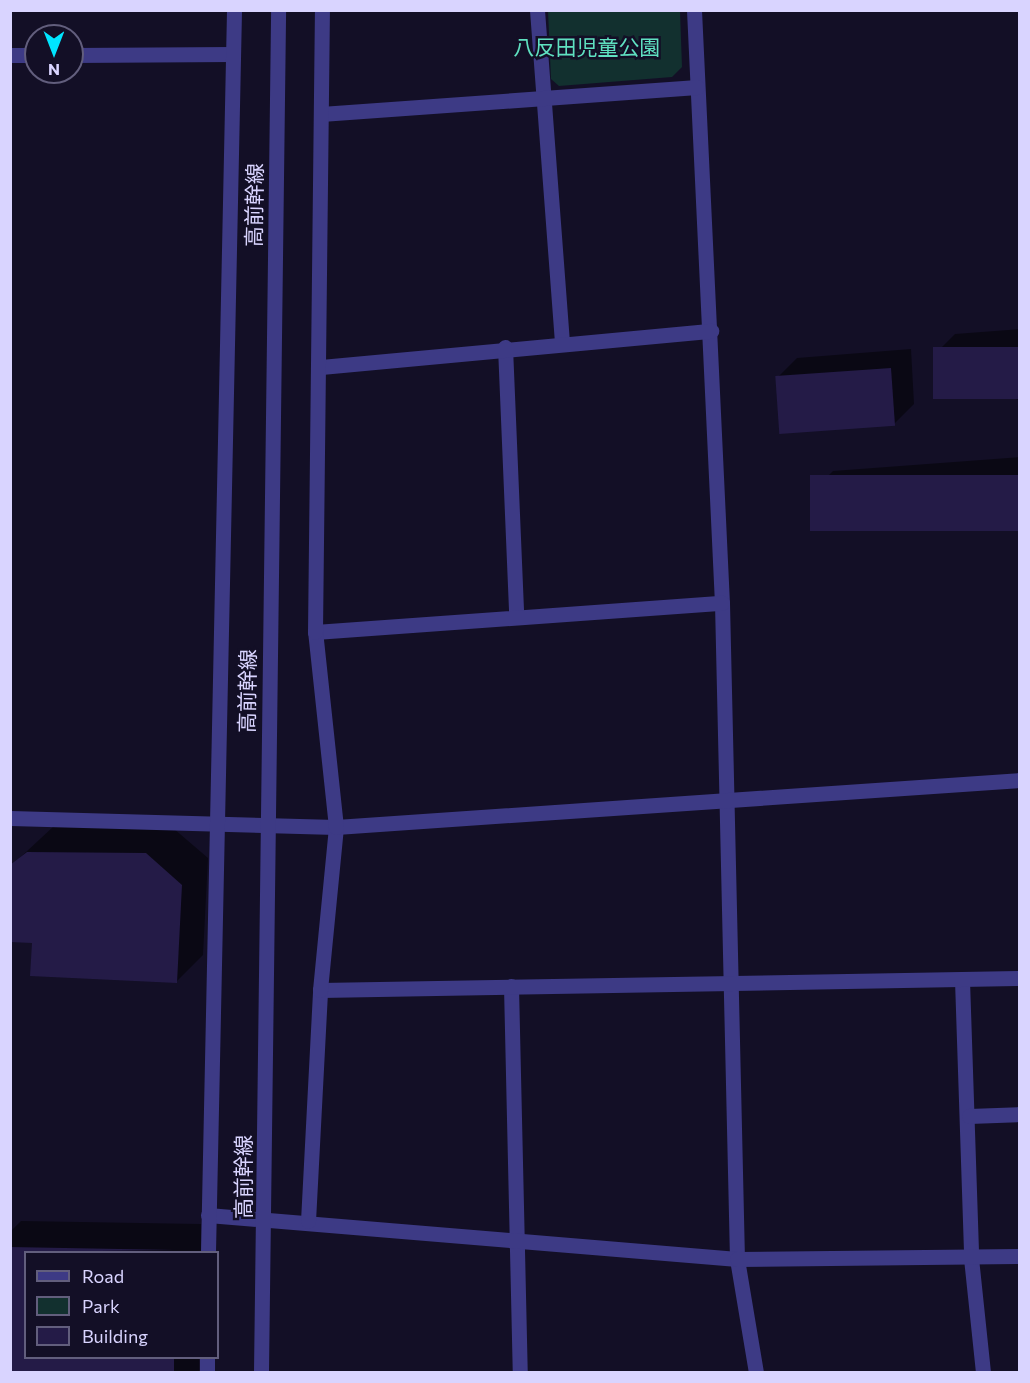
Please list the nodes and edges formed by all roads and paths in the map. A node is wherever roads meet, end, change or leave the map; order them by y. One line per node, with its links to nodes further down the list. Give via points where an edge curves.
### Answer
1 (234, 10): 6 (street, 高前幹線)
2 (278, 10): 21 (street, 高前幹線)
3 (322, 10): 10 (street)
4 (537, 10): 9 (street)
5 (694, 10): 8 (street)
6 (233, 54): 7 (street); 23 (street, 高前幹線)
7 (84, 55)
8 (697, 87): 9 (street); 11 (street)
9 (545, 97): 10 (street); 12 (street)
10 (321, 114): 14 (street)
11 (711, 331): 12 (street); 15 (street)
12 (562, 344): 13 (street)
13 (505, 347): 14 (street); 16 (street)
14 (321, 367): 17 (street)
15 (722, 603): 16 (street); 19 (street)
16 (516, 615): 17 (street)
17 (315, 632): 22 (street)
18 (1020, 780): 19 (street)
19 (726, 801): 22 (street); 26 (street)
20 (10, 818): 23 (street)
21 (266, 827): 22 (street); 23 (street); 32 (street, 高前幹線)
22 (336, 827): 28 (street)
23 (215, 828): 31 (street, 高前幹線)
24 (1020, 978): 25 (street)
25 (962, 980): 26 (street); 30 (street)
26 (734, 983): 27 (street); 37 (street)
27 (511, 986): 28 (street); 34 (street)
28 (320, 990): 33 (street)
29 (1020, 1114): 30 (street)
30 (969, 1116): 38 (street)
31 (208, 1215): 32 (street); 35 (street, 高前幹線)
32 (264, 1218): 33 (street); 39 (street, 高前幹線)
33 (308, 1221): 34 (street)
34 (518, 1241): 37 (street); 40 (street)
35 (208, 1251)
36 (1020, 1256): 38 (street)
37 (738, 1258): 38 (street); 41 (street)
38 (971, 1258): 42 (street)
39 (261, 1372)
40 (520, 1372)
41 (756, 1372)
42 (983, 1372)

